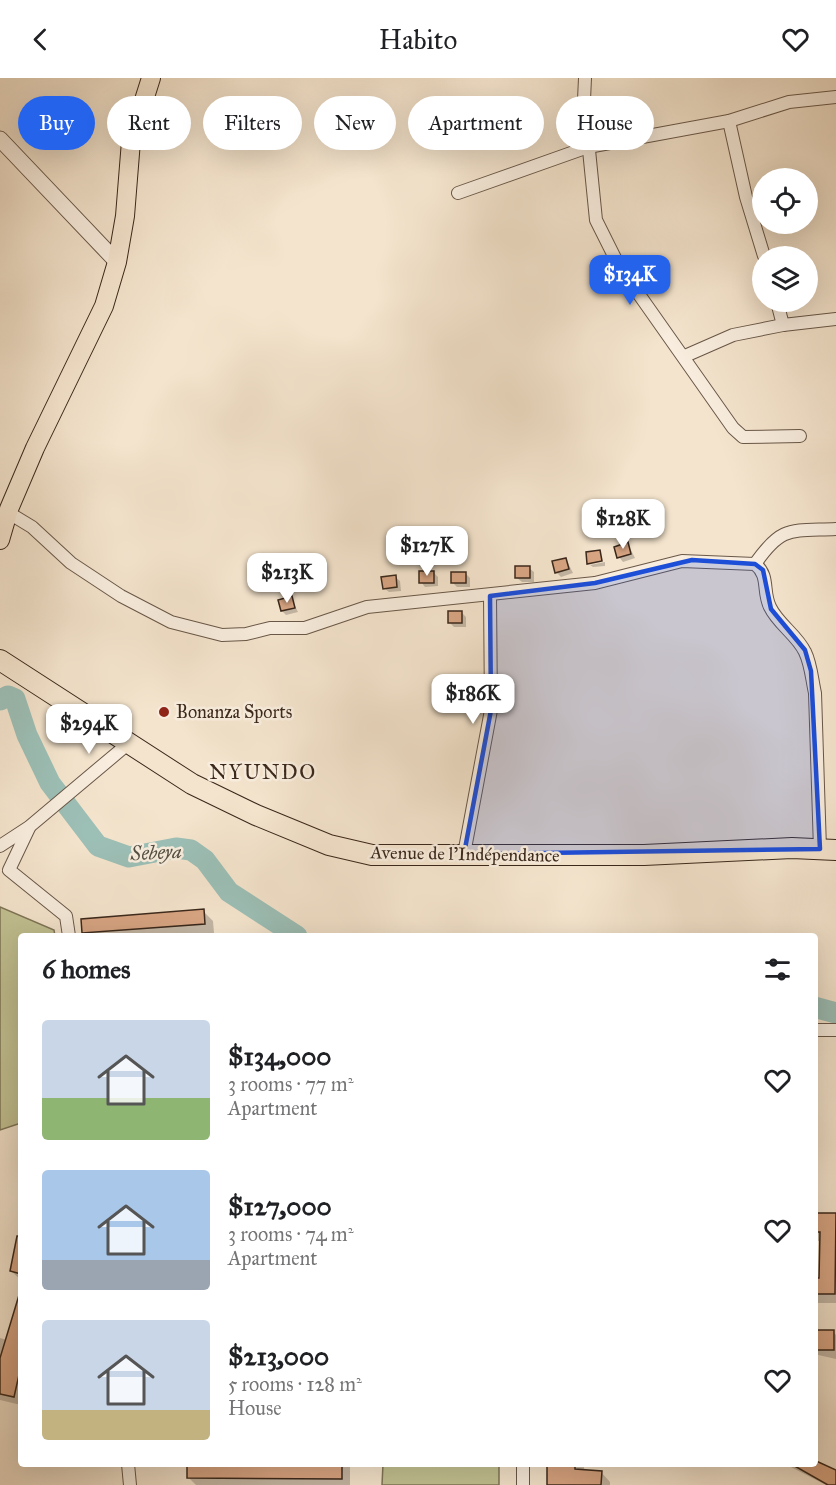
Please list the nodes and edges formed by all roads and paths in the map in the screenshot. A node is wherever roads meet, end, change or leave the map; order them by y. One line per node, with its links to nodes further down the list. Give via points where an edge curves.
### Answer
1 (151, 78): 12 (main road, via 131,141)
2 (585, 78): 3 (street)
3 (584, 96)
4 (836, 97): 5 (street, via 789,102)
5 (729, 121): 6 (street); 11 (street)
6 (654, 135)
7 (0, 139): 12 (street)
8 (580, 150): 10 (street)
9 (588, 150): 16 (street, via 596,220 619,266)
10 (458, 193)
11 (761, 246)
12 (117, 262): 18 (main road, via 104,306 35,448)
13 (780, 312): 15 (street)
14 (836, 319): 15 (street)
15 (783, 325): 16 (street, via 733,335)
16 (685, 356): 17 (street, via 704,389 744,437)
17 (800, 436)
18 (9, 513): 20 (main road); 22 (street, via 32,527 85,573 131,601 171,622 222,635 305,628 368,607)
19 (836, 529): 21 (street, via 788,532 771,541)
20 (0, 540)
21 (755, 564): 22 (street, via 682,561 596,583); 27 (street, via 763,570 771,609 805,650 811,671)
22 (490, 596): 29 (street, via 491,710)
23 (0, 660): 24 (highway, Avenue de l'Indépendance)
24 (129, 743): 25 (street); 29 (highway, Avenue de l'Indépendance, via 192,783 329,845 372,855)
25 (29, 826): 26 (street); 30 (street)
26 (0, 846)
27 (828, 850): 29 (highway, Avenue de l'Indépendance)
28 (0, 852): 30 (street)
29 (464, 854)
30 (9, 870): 31 (street, via 66,916)
31 (69, 933)
32 (818, 1030): 33 (street)
33 (836, 1030)
34 (128, 1467): 36 (street)
35 (523, 1467): 37 (street)
36 (130, 1485)
37 (522, 1485)

